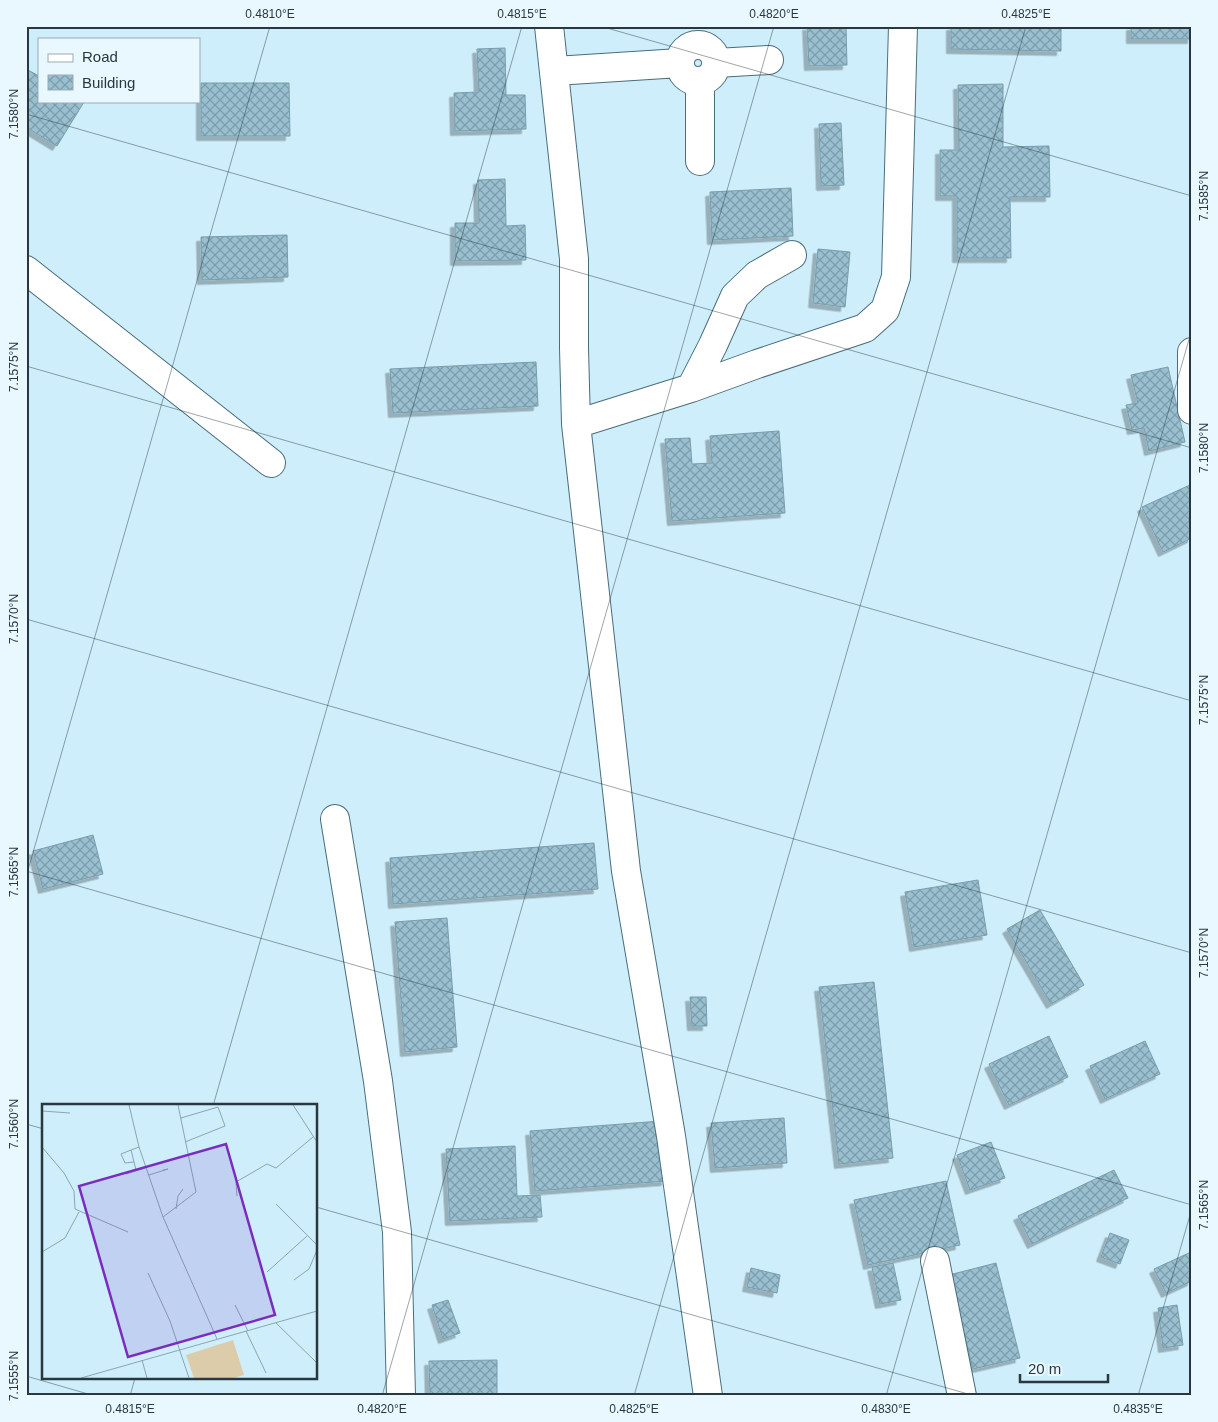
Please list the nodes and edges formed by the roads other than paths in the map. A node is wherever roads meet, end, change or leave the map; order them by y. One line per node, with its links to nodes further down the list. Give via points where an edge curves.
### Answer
1 (549, 26): 5 (street)
2 (903, 26): 10 (street, via 896,277 885,310 865,328)
3 (699, 55): 4 (street); 5 (street); 6 (street)
4 (769, 60)
5 (555, 71): 12 (street, via 574,259)
6 (700, 162)
7 (792, 255): 10 (street, via 757,274 735,296)
8 (26, 270): 13 (street)
9 (1192, 352): 11 (street)
10 (691, 388): 12 (street)
11 (1192, 410)
12 (576, 424): 17 (street, via 626,871 671,1136)
13 (271, 463)
14 (335, 819): 16 (street, via 378,1081 397,1232)
15 (936, 1261): 18 (street)
16 (401, 1396)
17 (708, 1396)
18 (962, 1396)

